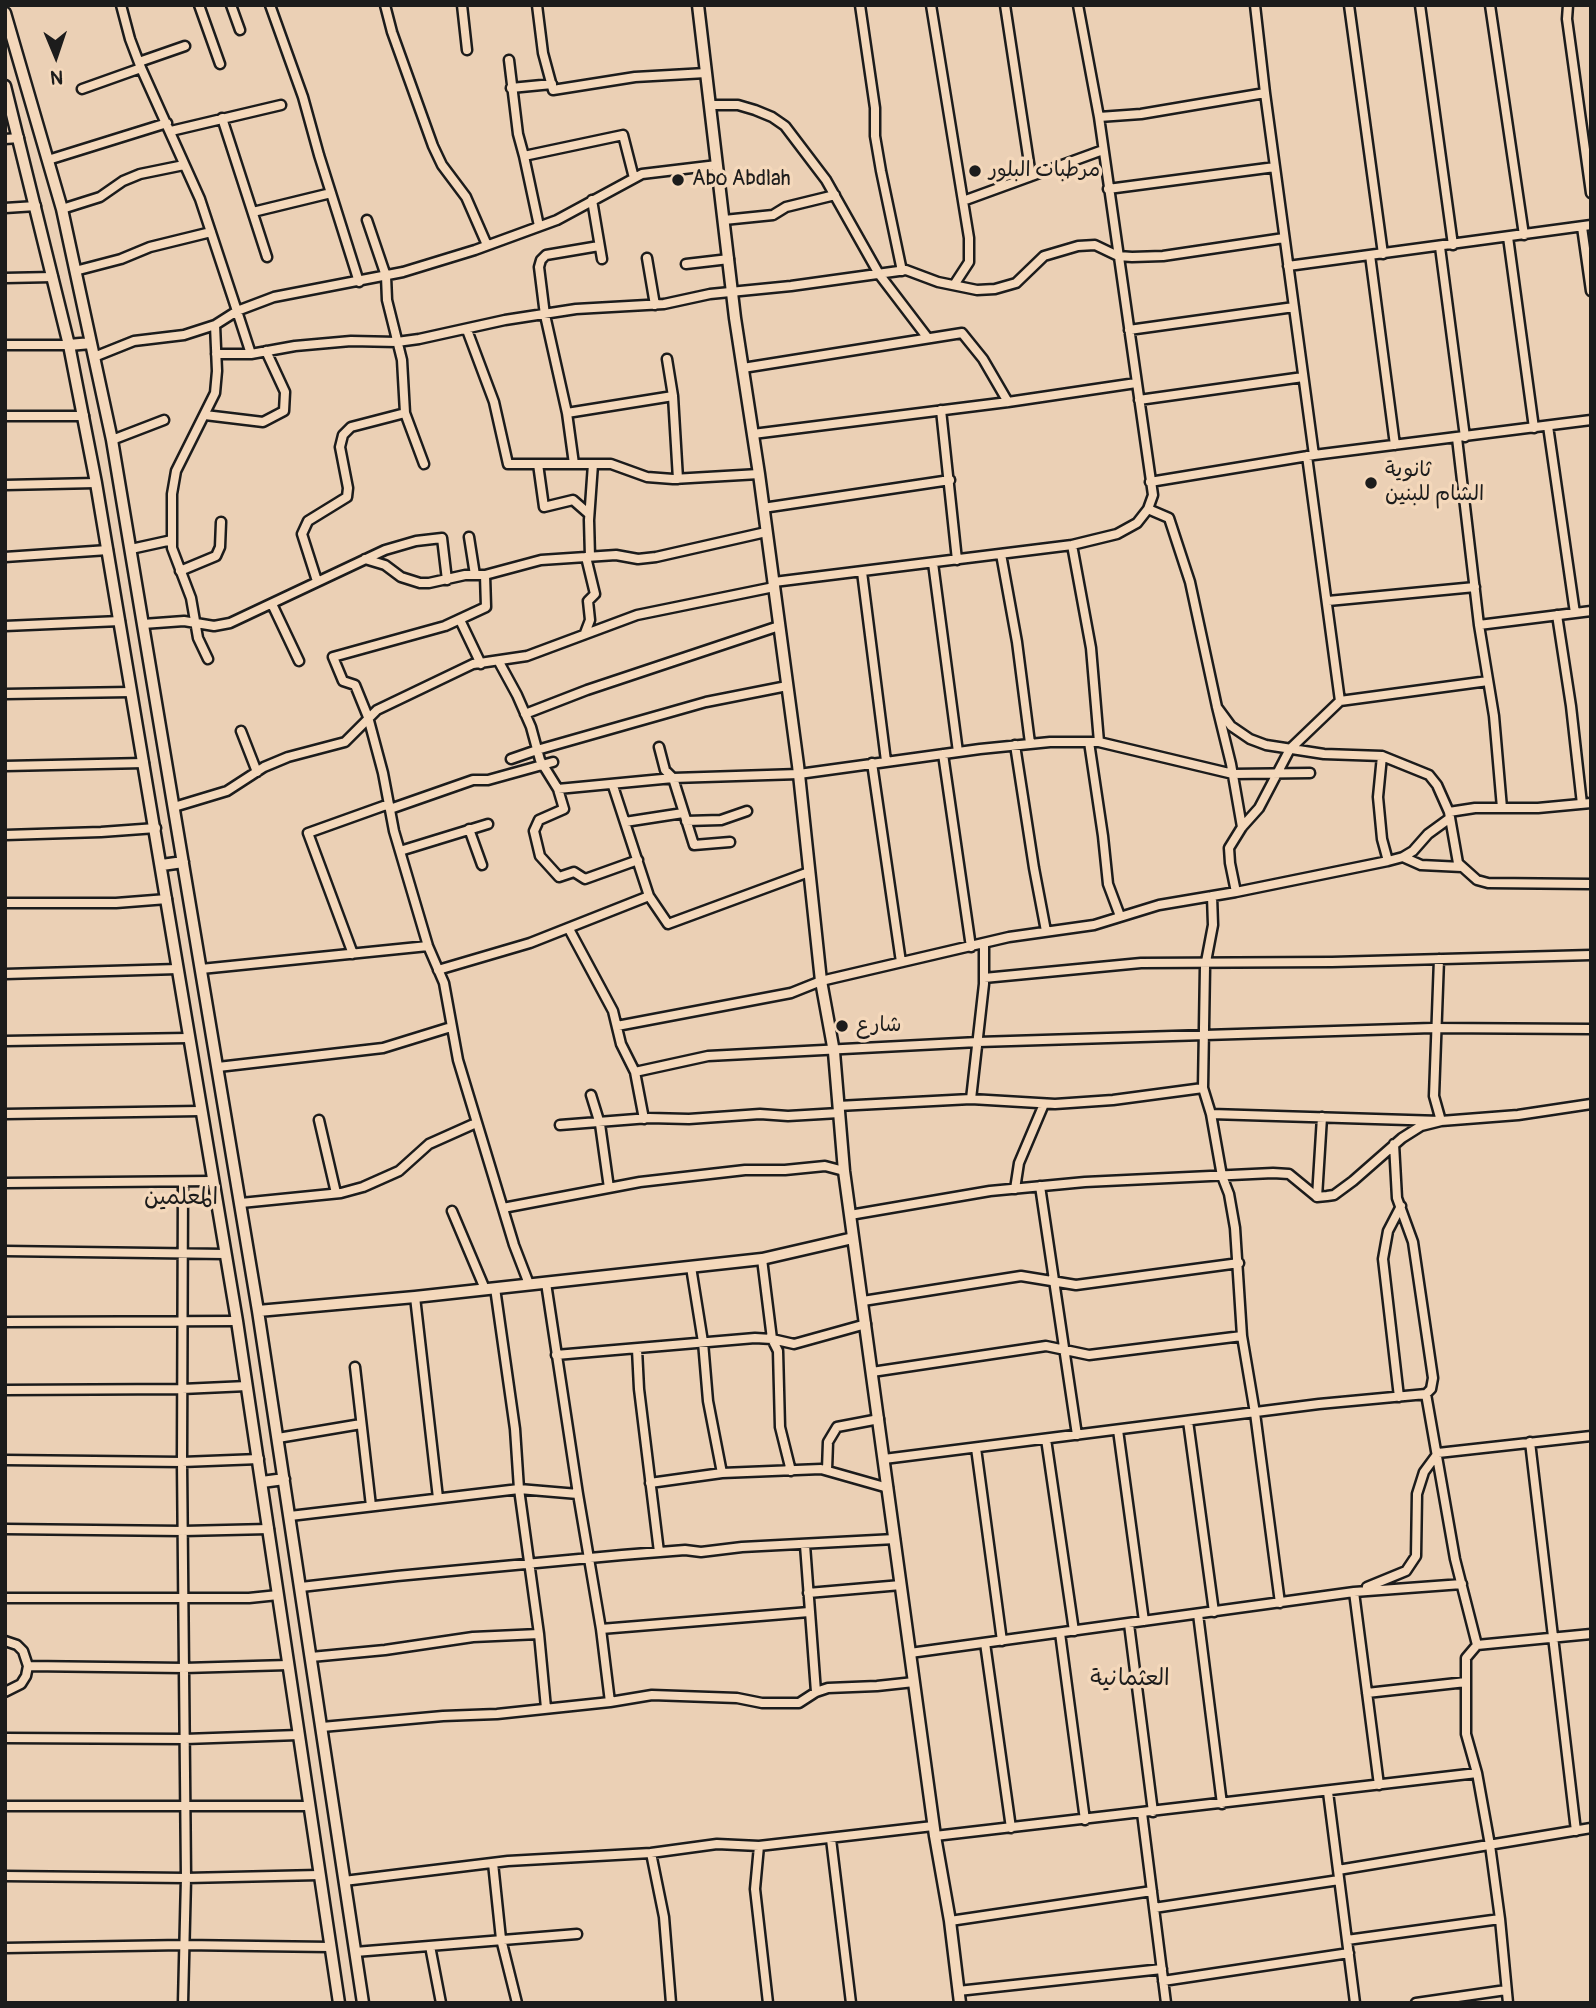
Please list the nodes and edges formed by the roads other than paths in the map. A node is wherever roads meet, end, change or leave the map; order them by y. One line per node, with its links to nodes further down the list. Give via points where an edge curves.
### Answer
1 (121, 5): 24 (street)
2 (199, 5): 23 (street)
3 (231, 5): 19 (street)
4 (271, 5): 47 (street)
5 (384, 5): 64 (street, via 433,146 466,197)
6 (462, 5): 21 (street)
7 (537, 5): 26 (street)
8 (698, 5): 25 (street)
9 (860, 5): 78 (street, via 879,160)
10 (931, 5): 51 (street)
11 (1005, 5): 44 (street)
12 (1077, 5): 33 (street)
13 (1255, 5): 30 (street)
14 (1349, 5): 68 (street)
15 (1420, 5): 65 (street)
16 (1490, 5): 61 (street)
17 (1568, 5): 48 (street)
18 (5, 13): 40 (street)
19 (240, 30)
20 (185, 46): 24 (street)
21 (467, 50)
22 (509, 60): 28 (street)
23 (220, 64)
24 (140, 65): 29 (street); 35 (street)
25 (706, 73): 26 (street, via 635,77 554,90); 31 (street)
26 (552, 84): 28 (street)
27 (5, 86): 36 (street)
28 (511, 88): 39 (street)
29 (82, 89)
30 (1265, 93): 33 (street); 43 (street)
31 (710, 104): 42 (street); 49 (street, via 738,106 772,117 793,136)
32 (281, 105): 34 (street)
33 (1098, 117): 38 (street)
34 (222, 118): 35 (street); 55 (street)
35 (169, 127): 40 (street); 41 (street)
36 (19, 138): 37 (street); 52 (street)
37 (5, 139)
38 (1103, 150): 44 (street); 46 (street)
39 (524, 156): 45 (street, via 623,135); 58 (street)
40 (48, 160): 54 (street)
41 (184, 165): 54 (street, via 140,174 100,197); 60 (street)
42 (717, 165): 45 (street); 57 (street)
43 (1275, 167): 46 (street); 63 (street)
44 (1031, 176): 51 (street)
45 (634, 178): 50 (street)
46 (1108, 189): 69 (street)
47 (331, 192): 55 (street); 83 (street)
48 (1591, 192)
49 (835, 195): 57 (street, via 786,207 773,215); 79 (street)
50 (592, 200): 58 (street); 66 (street)
51 (963, 201): 84 (street, via 969,262)
52 (36, 206): 53 (street); 81 (street)
53 (5, 208)
54 (62, 209): 77 (street)
55 (253, 212): 71 (street)
56 (367, 220): 80 (street)
57 (724, 220): 74 (street)
58 (539, 226): 64 (street)
59 (1586, 226): 61 (street); 85 (street)
60 (211, 232): 77 (street); 89 (street)
61 (1524, 235): 62 (street)
62 (1508, 237): 65 (street); 119 (street)
63 (1284, 238): 69 (street, via 1163,256); 76 (street)
64 (487, 245): 80 (street)
65 (1453, 245): 67 (street)
66 (599, 246): 73 (street); 90 (street, via 546,255 541,260)
67 (1440, 247): 68 (street); 121 (street)
68 (1383, 254): 70 (street)
69 (1118, 256): 84 (street, via 1094,245 1078,246 1044,256 1016,283 978,290); 93 (street)
70 (1370, 256): 76 (street); 123 (street)
71 (267, 257)
72 (647, 258): 87 (street)
73 (602, 259)
74 (729, 259): 75 (street); 86 (street)
75 (686, 264)
76 (1288, 265): 88 (street)
77 (75, 271): 96 (street)
78 (902, 271): 79 (street); 84 (street)
79 (879, 274): 86 (street); 94 (street)
80 (386, 276): 83 (street); 95 (street)
81 (53, 277): 82 (street); 98 (street)
82 (5, 278)
83 (359, 282): 89 (street, via 295,291)
84 (954, 285)
85 (1591, 291)
86 (733, 293): 87 (street); 104 (street)
87 (655, 305): 90 (street)
88 (1294, 307): 93 (street); 105 (street)
89 (237, 311): 91 (street); 100 (street)
90 (545, 315): 92 (street); 112 (street)
91 (215, 325): 101 (street); 102 (street, via 184,335 134,341)
92 (467, 330): 95 (street); 126 (street, via 494,402 508,464)
93 (1129, 330): 106 (street)
94 (927, 337): 104 (street); 109 (street, via 962,332)
95 (397, 342): 99 (street, via 351,341); 111 (street)
96 (91, 343): 98 (street); 102 (street)
97 (5, 345): 98 (street)
98 (69, 345): 115 (street)
99 (266, 351): 100 (street); 113 (street, via 285,391 284,411 263,422)
100 (251, 354): 101 (street)
101 (216, 355): 113 (street, via 215,393)
102 (94, 357): 122 (street)
103 (667, 359): 107 (street)
104 (743, 368): 120 (street)
105 (1303, 377): 108 (street); 124 (street)
106 (1136, 383): 108 (street); 109 (street)
107 (673, 396): 112 (street); 130 (street)
108 (1139, 400): 132 (street)
109 (1008, 402): 110 (street)
110 (941, 410): 120 (street); 131 (street)
111 (405, 412): 125 (street); 156 (street, via 351,427 343,435 340,447 346,497 308,521 302,534)
112 (567, 413): 127 (street)
113 (205, 415): 141 (street, via 176,471)
114 (5, 416): 115 (street)
115 (84, 416): 133 (street)
116 (164, 420): 122 (street)
117 (1591, 420): 118 (street)
118 (1548, 426): 119 (street); 162 (street)
119 (1534, 428): 121 (street)
120 (753, 434): 129 (street)
121 (1461, 437): 123 (street); 158 (street)
122 (112, 440): 143 (street)
123 (1395, 445): 124 (street)
124 (1311, 455): 132 (street); 159 (street)
125 (424, 464)
126 (538, 464): 127 (street); 137 (street, via 544,507 573,500)
127 (574, 464): 128 (street)
128 (593, 464): 130 (street, via 611,464 646,477); 137 (street)
129 (759, 474): 130 (street); 135 (street)
130 (678, 479)
131 (950, 480): 135 (street); 149 (street)
132 (1150, 482): 136 (street, via 1153,495)
133 (96, 483): 134 (street); 144 (street)
134 (5, 485)
135 (763, 508): 139 (street)
136 (1148, 509): 142 (street, via 1117,534); 181 (street, via 1169,518 1175,531)
137 (589, 514): 147 (street)
138 (221, 522): 151 (street, via 216,555)
139 (766, 531): 147 (street, via 638,559); 157 (street)
140 (469, 537): 153 (street)
141 (172, 540): 143 (street); 151 (street)
142 (1072, 545): 145 (street); 186 (street, via 1091,648)
143 (131, 549): 167 (street)
144 (108, 550): 146 (street); 165 (street)
145 (1001, 554): 149 (street); 187 (street)
146 (5, 557)
147 (588, 557): 154 (street, via 541,560); 171 (street, via 595,594 588,600 590,620)
148 (365, 559): 155 (street, via 420,583); 155 (street, via 406,544 442,538); 156 (street)
149 (957, 560): 150 (street)
150 (933, 563): 152 (street); 192 (street)
151 (180, 570): 166 (street)
152 (862, 572): 157 (street); 196 (street)
153 (475, 575): 154 (street); 155 (street)
154 (485, 575): 164 (street, via 486,607)
155 (447, 580)
156 (317, 582): 160 (street)
157 (774, 585): 170 (street); 171 (street, via 651,612)
158 (1475, 587): 159 (street); 168 (street)
159 (1328, 601): 180 (street)
160 (272, 604): 166 (street, via 230,623); 173 (street)
161 (1591, 611): 162 (street)
162 (1575, 613): 163 (street)
163 (1556, 615): 168 (street); 210 (street)
164 (460, 620): 175 (street); 183 (street, via 333,657 343,681 355,685)
165 (120, 621): 169 (street); 178 (street)
166 (194, 622): 167 (street); 172 (street)
167 (143, 624): 211 (street)
168 (1479, 625): 176 (street)
169 (5, 626)
170 (779, 626): 177 (street); 182 (street)
171 (585, 633): 174 (street)
172 (208, 659)
173 (299, 662)
174 (499, 662): 175 (street); 182 (street)
175 (481, 664): 183 (street)
176 (1488, 681): 180 (street); 213 (street)
177 (787, 686): 191 (street, via 706,702); 203 (street)
178 (131, 692): 179 (street); 199 (street)
179 (5, 694)
180 (1340, 701): 190 (street)
181 (1217, 708): 190 (street, via 1231,726 1250,739); 204 (street)
182 (525, 714): 191 (street)
183 (368, 717): 202 (street, via 345,742 289,757); 212 (street)
184 (241, 731): 202 (street)
185 (1089, 742): 186 (street); 187 (street); 239 (street, via 1108,884)
186 (1099, 742): 204 (street)
187 (1030, 743): 188 (street)
188 (1016, 745): 192 (street); 241 (street)
189 (659, 747): 207 (street, via 665,770)
190 (1290, 749): 194 (street); 206 (street)
191 (537, 750): 195 (street); 201 (street)
192 (958, 752): 193 (street)
193 (943, 754): 196 (street); 244 (street)
194 (1382, 756): 215 (street, via 1429,775); 227 (street, via 1378,797)
195 (512, 759)
196 (886, 761): 198 (street)
197 (553, 762): 201 (street)
198 (872, 763): 203 (street); 249 (street)
199 (144, 764): 200 (street); 220 (street)
200 (5, 766)
201 (543, 766): 209 (street); 212 (street, via 473,780)
202 (257, 772): 211 (street, via 227,791)
203 (799, 774): 207 (street); 232 (street)
204 (1233, 774): 206 (street); 219 (street)
205 (1310, 774): 206 (street)
206 (1276, 775): 219 (street, via 1259,808)
207 (673, 778): 208 (street); 216 (street)
208 (613, 786): 209 (street); 217 (street)
209 (558, 789): 226 (street, via 564,809 539,820 534,831 540,856 559,877 574,872 585,879)
210 (1587, 804): 213 (street)
211 (174, 807): 228 (street)
212 (389, 807): 224 (street); 245 (street, via 308,833)
213 (1502, 808): 215 (street)
214 (747, 811): 216 (street, via 721,820)
215 (1450, 815): 225 (street); 231 (street)
216 (685, 817): 217 (street); 223 (street, via 694,845)
217 (625, 822): 226 (street)
218 (488, 824): 221 (street)
219 (1242, 827): 234 (street, via 1229,848)
220 (156, 828): 222 (street); 229 (street)
221 (469, 829): 224 (street); 230 (street)
222 (5, 835)
223 (730, 842)
224 (400, 851): 243 (street)
225 (1403, 857): 227 (street); 231 (street, via 1421,865)
226 (638, 860): 235 (street)
227 (1388, 861): 234 (street)
228 (183, 862): 229 (street); 250 (street)
229 (162, 865): 237 (street)
230 (482, 865)
231 (1462, 867): 233 (street, via 1488,883)
232 (810, 872): 235 (street, via 668,924); 255 (street)
233 (1591, 884)
234 (1237, 892): 236 (street)
235 (649, 896): 240 (street)
236 (1212, 896): 239 (street); 248 (street)
237 (167, 899): 238 (street); 251 (street)
238 (5, 903)
239 (1120, 916): 241 (street, via 1094,925)
240 (569, 929): 252 (street); 256 (street)
241 (1046, 931): 242 (street)
242 (984, 943): 244 (street); 254 (street)
243 (428, 946): 245 (street); 252 (street)
244 (971, 947): 249 (street)
245 (353, 954): 250 (street)
246 (1591, 955): 247 (street)
247 (1439, 959): 248 (street); 258 (street)
248 (1207, 961): 254 (street); 260 (street)
249 (901, 962): 255 (street)
250 (201, 968): 265 (street)
251 (178, 969): 253 (street); 261 (street)
252 (438, 970): 257 (street)
253 (5, 974)
254 (984, 978): 263 (street)
255 (821, 981): 256 (street, via 791,993); 264 (street)
256 (617, 1026): 266 (street)
257 (450, 1027): 265 (street, via 383,1048); 280 (street)
258 (1437, 1028): 259 (street); 260 (street); 279 (street, via 1434,1096)
259 (1591, 1029)
260 (1203, 1034): 263 (street); 267 (street)
261 (188, 1038): 262 (street); 273 (street)
262 (5, 1041)
263 (978, 1042): 264 (street); 269 (street)
264 (834, 1052): 266 (street, via 708,1056); 272 (street)
265 (218, 1067): 294 (street)
266 (635, 1073): 277 (street)
267 (1203, 1087): 270 (street); 275 (street)
268 (591, 1095): 281 (street)
269 (971, 1099): 270 (street); 272 (street)
270 (1044, 1104): 291 (street, via 1019,1163)
271 (1591, 1104): 279 (street)
272 (838, 1110): 277 (street); 284 (street)
273 (200, 1111): 274 (street); 286 (street)
274 (5, 1114)
275 (1211, 1114): 276 (street); 285 (street)
276 (1322, 1117): 279 (street); 293 (street)
277 (644, 1119): 281 (street)
278 (319, 1120): 292 (street)
279 (1440, 1121): 283 (street, via 1421,1126)
280 (476, 1123): 292 (street, via 429,1143 384,1179); 296 (street)
281 (600, 1124): 282 (street); 290 (street)
282 (560, 1125)
283 (1394, 1144): 293 (street, via 1334,1195); 295 (street)
284 (844, 1171): 290 (street, via 825,1166 745,1170); 298 (street)
285 (1222, 1176): 289 (street); 293 (street, via 1289,1174); 304 (street)
286 (212, 1181): 287 (street); 302 (street)
287 (183, 1182): 288 (street); 301 (street)
288 (5, 1183)
289 (1040, 1186): 291 (street); 306 (street)
290 (609, 1188): 296 (street)
291 (1016, 1189): 298 (street)
292 (336, 1193): 294 (street)
293 (1317, 1197)
294 (241, 1203): 312 (street)
295 (1401, 1206): 328 (street, via 1413,1242 1433,1378); 329 (street, via 1388,1231 1383,1259)
296 (503, 1208): 308 (street)
297 (452, 1210): 309 (street)
298 (850, 1215): 299 (street)
299 (853, 1238): 303 (street); 311 (street)
300 (5, 1251): 301 (street)
301 (182, 1252): 302 (street); 315 (street)
302 (225, 1254): 313 (street)
303 (762, 1259): 305 (street); 318 (street)
304 (1239, 1263): 306 (street, via 1076,1285); 317 (street)
305 (691, 1267): 307 (street); 319 (street)
306 (1054, 1282): 311 (street, via 1021,1276); 321 (street)
307 (546, 1283): 308 (street); 322 (street)
308 (529, 1284): 309 (street)
309 (490, 1288): 310 (street); 353 (street, via 515,1429)
310 (415, 1297): 312 (street); 355 (street)
311 (863, 1301): 316 (street)
312 (258, 1311): 337 (street)
313 (237, 1321): 315 (street); 325 (street)
314 (5, 1322): 315 (street)
315 (183, 1322): 326 (street)
316 (866, 1324): 318 (street, via 794,1344); 324 (street)
317 (1242, 1336): 321 (street, via 1089,1355); 330 (street)
318 (772, 1339): 319 (street); 347 (street, via 778,1351 780,1427)
319 (703, 1342): 320 (street); 348 (street, via 708,1401)
320 (637, 1349): 322 (street); 351 (street)
321 (1064, 1350): 324 (street, via 1046,1346); 335 (street)
322 (556, 1354): 354 (street)
323 (355, 1367): 333 (street)
324 (873, 1372): 331 (street)
325 (247, 1386): 326 (street); 342 (street)
326 (182, 1389): 327 (street); 345 (street)
327 (5, 1390)
328 (1426, 1394): 329 (street); 341 (street)
329 (1399, 1396): 330 (street)
330 (1255, 1413): 332 (street); 374 (street)
331 (879, 1419): 343 (street); 346 (street, via 836,1427 828,1441)
332 (1188, 1422): 334 (street); 376 (street)
333 (361, 1424): 337 (street); 356 (street)
334 (1118, 1430): 335 (street); 378 (street)
335 (1077, 1435): 338 (street)
336 (1591, 1436): 339 (street)
337 (278, 1438): 349 (street)
338 (1046, 1439): 340 (street); 381 (street)
339 (1530, 1442): 341 (street); 385 (street)
340 (976, 1448): 343 (street); 387 (street)
341 (1438, 1453): 366 (street); 369 (street, via 1424,1472 1417,1494 1416,1556 1406,1571)
342 (259, 1459): 345 (street); 350 (street)
343 (884, 1459): 352 (street)
344 (5, 1460): 345 (street)
345 (182, 1462): 360 (street)
346 (827, 1470): 347 (street); 352 (street)
347 (790, 1471): 348 (street)
348 (722, 1473): 351 (street)
349 (284, 1479): 350 (street); 357 (street)
350 (262, 1482): 359 (street)
351 (650, 1483): 363 (street)
352 (888, 1488): 361 (street)
353 (519, 1489): 354 (street); 355 (street); 365 (street)
354 (578, 1494): 364 (street)
355 (438, 1498): 356 (street)
356 (371, 1506): 357 (street)
357 (290, 1516): 368 (street)
358 (5, 1529): 360 (street)
359 (269, 1529): 360 (street); 371 (street)
360 (183, 1531): 373 (street)
361 (895, 1539): 362 (street); 367 (street)
362 (805, 1545): 363 (street); 370 (street)
363 (659, 1552): 364 (street)
364 (589, 1558): 365 (street); 380 (street)
365 (528, 1563): 368 (street); 383 (street)
366 (1462, 1584): 369 (street); 389 (street)
367 (901, 1585): 370 (street); 390 (street)
368 (301, 1587): 391 (street)
369 (1354, 1592): 374 (street); 399 (street)
370 (808, 1593): 375 (street)
371 (278, 1595): 373 (street); 392 (street)
372 (5, 1598): 373 (street)
373 (183, 1598): 394 (street)
374 (1280, 1603): 376 (street)
375 (809, 1612): 380 (street); 398 (street)
376 (1214, 1612): 377 (street)
377 (1198, 1614): 378 (street); 409 (street)
378 (1144, 1622): 379 (street)
379 (1129, 1624): 381 (street); 413 (street)
380 (601, 1629): 400 (street)
381 (1074, 1631): 382 (street)
382 (1060, 1633): 387 (street); 415 (street)
383 (539, 1634): 391 (street, via 473,1637); 401 (street)
384 (1591, 1634): 385 (street)
385 (1553, 1638): 389 (street); 419 (street)
386 (5, 1641): 393 (street, via 23,1650)
387 (1002, 1641): 388 (street)
388 (985, 1643): 390 (street); 416 (street)
389 (1477, 1645): 396 (street, via 1466,1658)
390 (910, 1653): 395 (street)
391 (311, 1657): 402 (street)
392 (288, 1665): 394 (street); 403 (street)
393 (28, 1666): 394 (street); 397 (street, via 21,1685)
394 (184, 1668): 405 (street)
395 (914, 1682): 398 (street); 418 (street)
396 (1466, 1682): 399 (street); 406 (street, via 1466,1734)
397 (5, 1692)
398 (816, 1692): 400 (street, via 799,1703 680,1694)
399 (1367, 1693): 407 (street)
400 (610, 1702): 401 (street)
401 (546, 1708): 402 (street)
402 (322, 1727): 430 (street)
403 (298, 1735): 405 (street); 411 (street)
404 (5, 1738): 405 (street)
405 (185, 1740): 412 (street)
406 (1477, 1773): 407 (street); 421 (street)
407 (1379, 1785): 408 (street)
408 (1328, 1792): 409 (street); 425 (street)
409 (1222, 1804): 413 (street)
410 (5, 1806): 412 (street)
411 (309, 1806): 412 (street); 426 (street)
412 (186, 1808): 428 (street)
413 (1153, 1812): 414 (street)
414 (1142, 1813): 415 (street); 431 (street)
415 (1084, 1819): 416 (street)
416 (1011, 1828): 418 (street)
417 (1591, 1828): 419 (street)
418 (934, 1831): 420 (street); 434 (street)
419 (1576, 1831): 421 (street)
420 (831, 1839): 422 (street); 455 (street)
421 (1490, 1845): 425 (street); 433 (street)
422 (759, 1846): 423 (street, via 717,1844); 454 (street, via 755,1889)
423 (651, 1853): 424 (street); 453 (street, via 664,1917)
424 (493, 1863): 430 (street); 436 (street)
425 (1338, 1870): 429 (street)
426 (319, 1875): 428 (street); 440 (street)
427 (5, 1876): 428 (street)
428 (186, 1878): 438 (street)
429 (1339, 1880): 432 (street); 437 (street)
430 (344, 1881): 442 (street)
431 (1152, 1891): 432 (street); 434 (street)
432 (1154, 1908): 444 (street)
433 (1500, 1919): 437 (street); 446 (street)
434 (950, 1920): 447 (street)
435 (577, 1934): 436 (street)
436 (501, 1939): 439 (street); 452 (street)
437 (1347, 1940): 443 (street)
438 (183, 1945): 440 (street); 441 (street); 448 (street)
439 (430, 1946): 442 (street); 451 (street)
440 (330, 1947): 449 (street)
441 (5, 1948)
442 (355, 1952): 450 (street)
443 (1349, 1953): 445 (street); 458 (street)
444 (1162, 1969): 445 (street); 447 (street)
445 (1163, 1981): 457 (street)
446 (1506, 1990): 459 (street); 460 (street)
447 (958, 1991): 456 (street)
448 (183, 2003)
449 (339, 2003)
450 (363, 2003)
451 (441, 2003)
452 (517, 2003)
453 (671, 2003)
454 (768, 2003)
455 (851, 2003)
456 (960, 2003)
457 (1166, 2003)
458 (1355, 2003)
459 (1416, 2003)
460 (1508, 2003)

